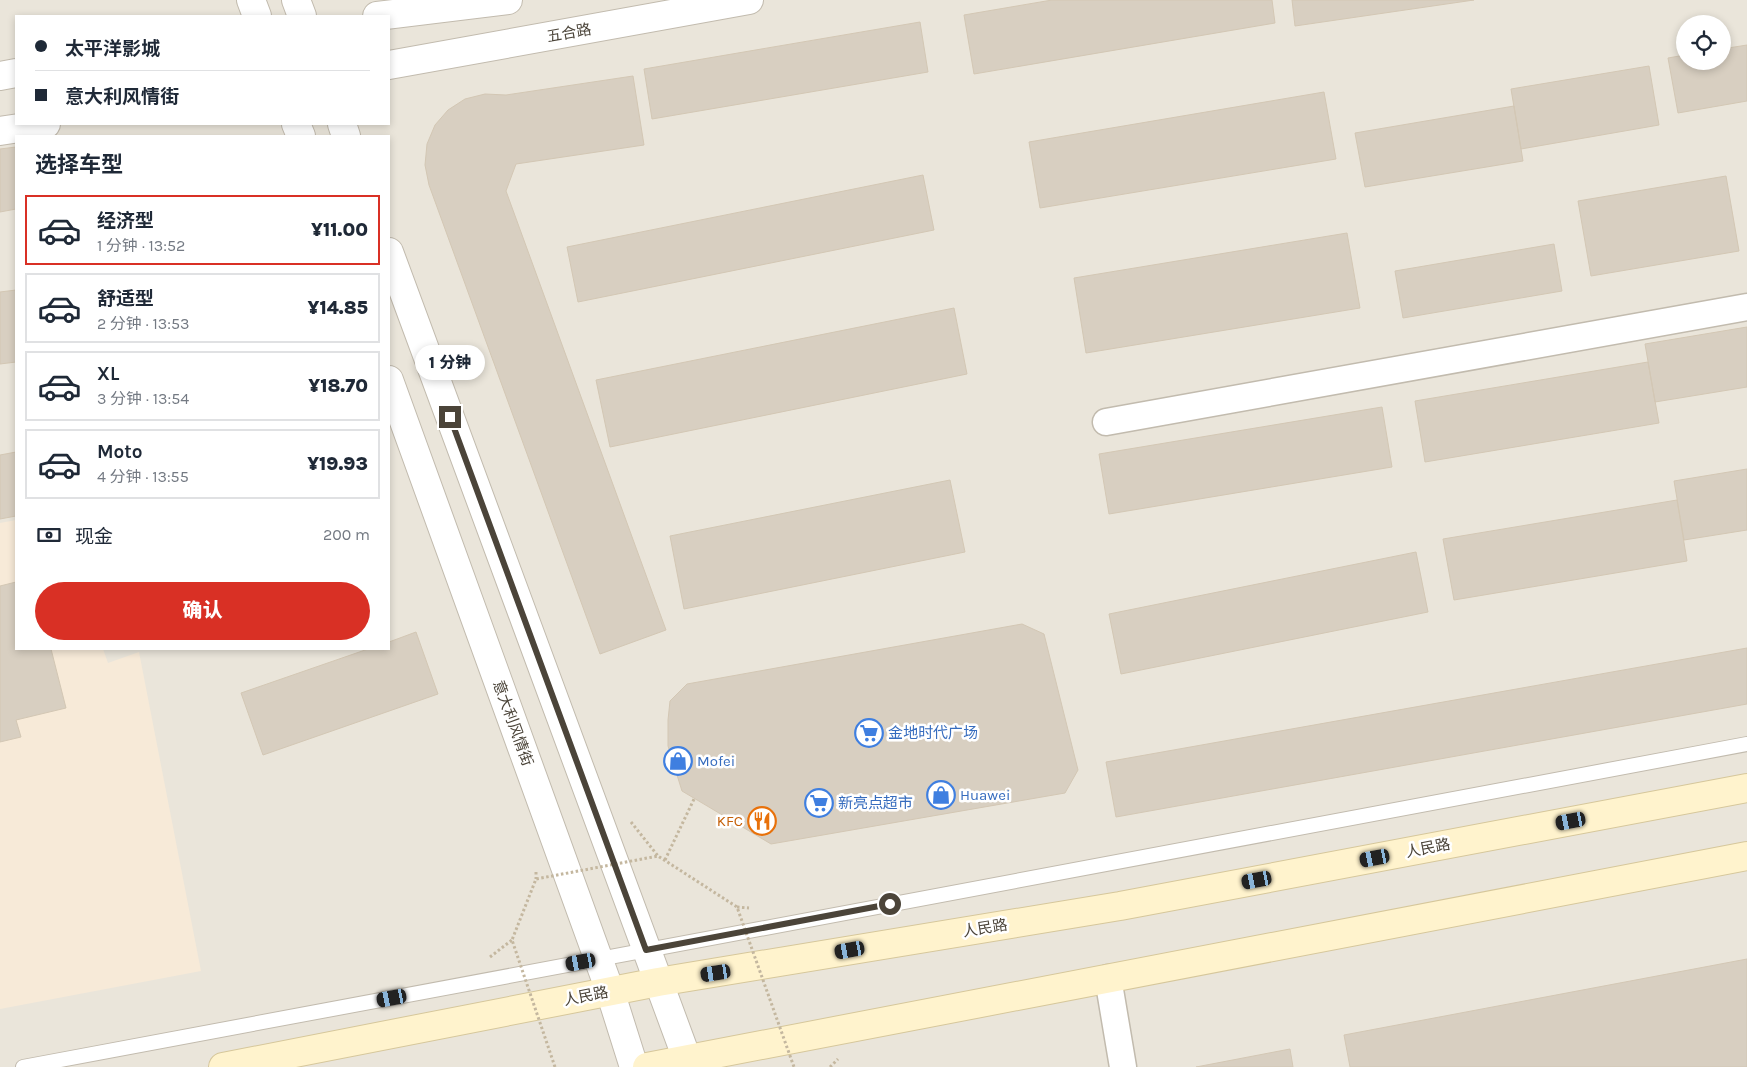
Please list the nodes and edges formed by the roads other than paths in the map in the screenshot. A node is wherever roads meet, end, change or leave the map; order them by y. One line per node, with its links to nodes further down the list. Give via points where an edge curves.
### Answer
1 (251, 0): 5 (street)
2 (296, 0): 6 (street)
3 (508, 0): 7 (street)
4 (749, 0): 8 (street, 五合路)
5 (257, 15)
6 (302, 15)
7 (386, 15)
8 (390, 65)
9 (15, 73): 10 (street)
10 (0, 76)
11 (39, 125): 12 (street)
12 (0, 131)
13 (390, 255): 20 (street)
14 (1747, 307): 16 (street)
15 (390, 383): 21 (street, 意大利风情街)
16 (1106, 422)
17 (1747, 744): 20 (lane)
18 (1747, 788): 23 (main road, 人民路, via 1120,906)
19 (1747, 856): 22 (main road)
20 (646, 950): 21 (lane); 23 (street)
21 (598, 959): 24 (street, 意大利风情街); 26 (lane)
22 (1108, 978): 25 (main road); 30 (street)
23 (658, 982): 24 (main road, 人民路); 25 (street)
24 (610, 991): 27 (main road, 人民路); 28 (street, 意大利风情街)
25 (688, 1063): 29 (main road)
26 (23, 1067)
27 (223, 1067)
28 (634, 1067)
29 (647, 1067)
30 (1123, 1067)

